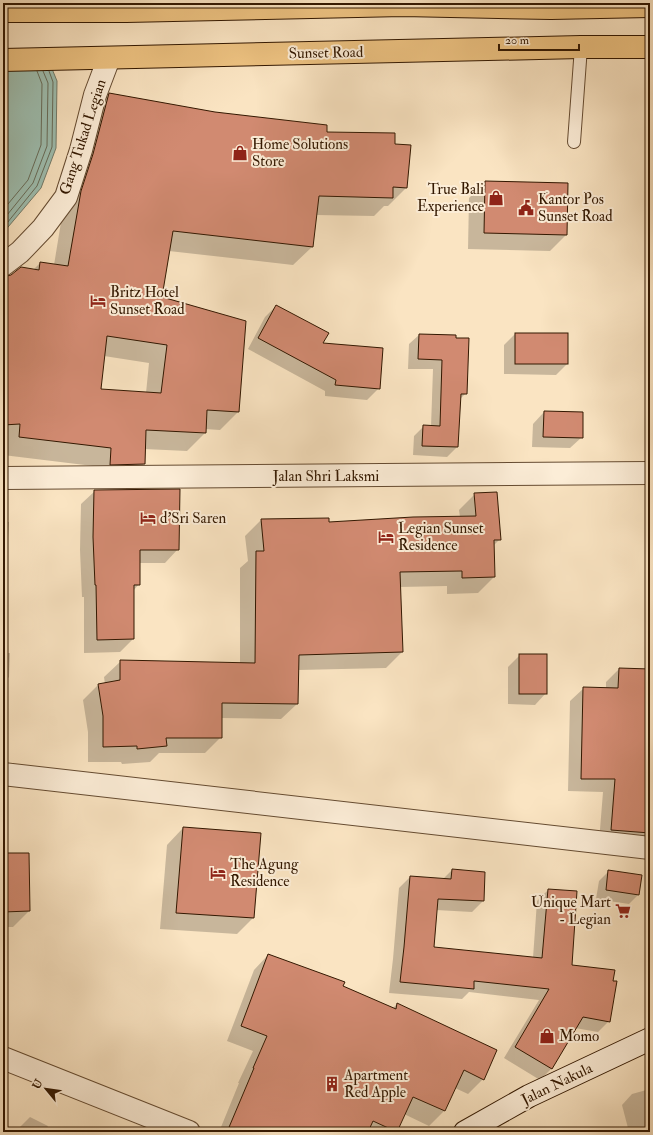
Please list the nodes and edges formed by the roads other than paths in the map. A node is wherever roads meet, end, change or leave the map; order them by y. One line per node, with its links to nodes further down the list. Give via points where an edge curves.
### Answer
1 (650, 6): 2 (highway)
2 (124, 7): 3 (highway, via 90,11)
3 (3, 11)
4 (581, 47): 5 (highway, Sunset Road); 6 (highway, Sunset Road); 8 (lane)
5 (650, 47)
6 (100, 58): 7 (highway, Sunset Road); 9 (street, Gang Tukad Legian, via 95,96 66,197 44,228)
7 (3, 60)
8 (574, 142)
9 (3, 265)
10 (650, 473): 11 (street, Jalan Shri Laksmi)
11 (3, 478)
12 (3, 774): 13 (street)
13 (650, 848)
14 (650, 1039): 17 (street, Jalan Nakula, via 529,1096)
15 (3, 1058): 16 (street)
16 (189, 1132)
17 (465, 1132)

